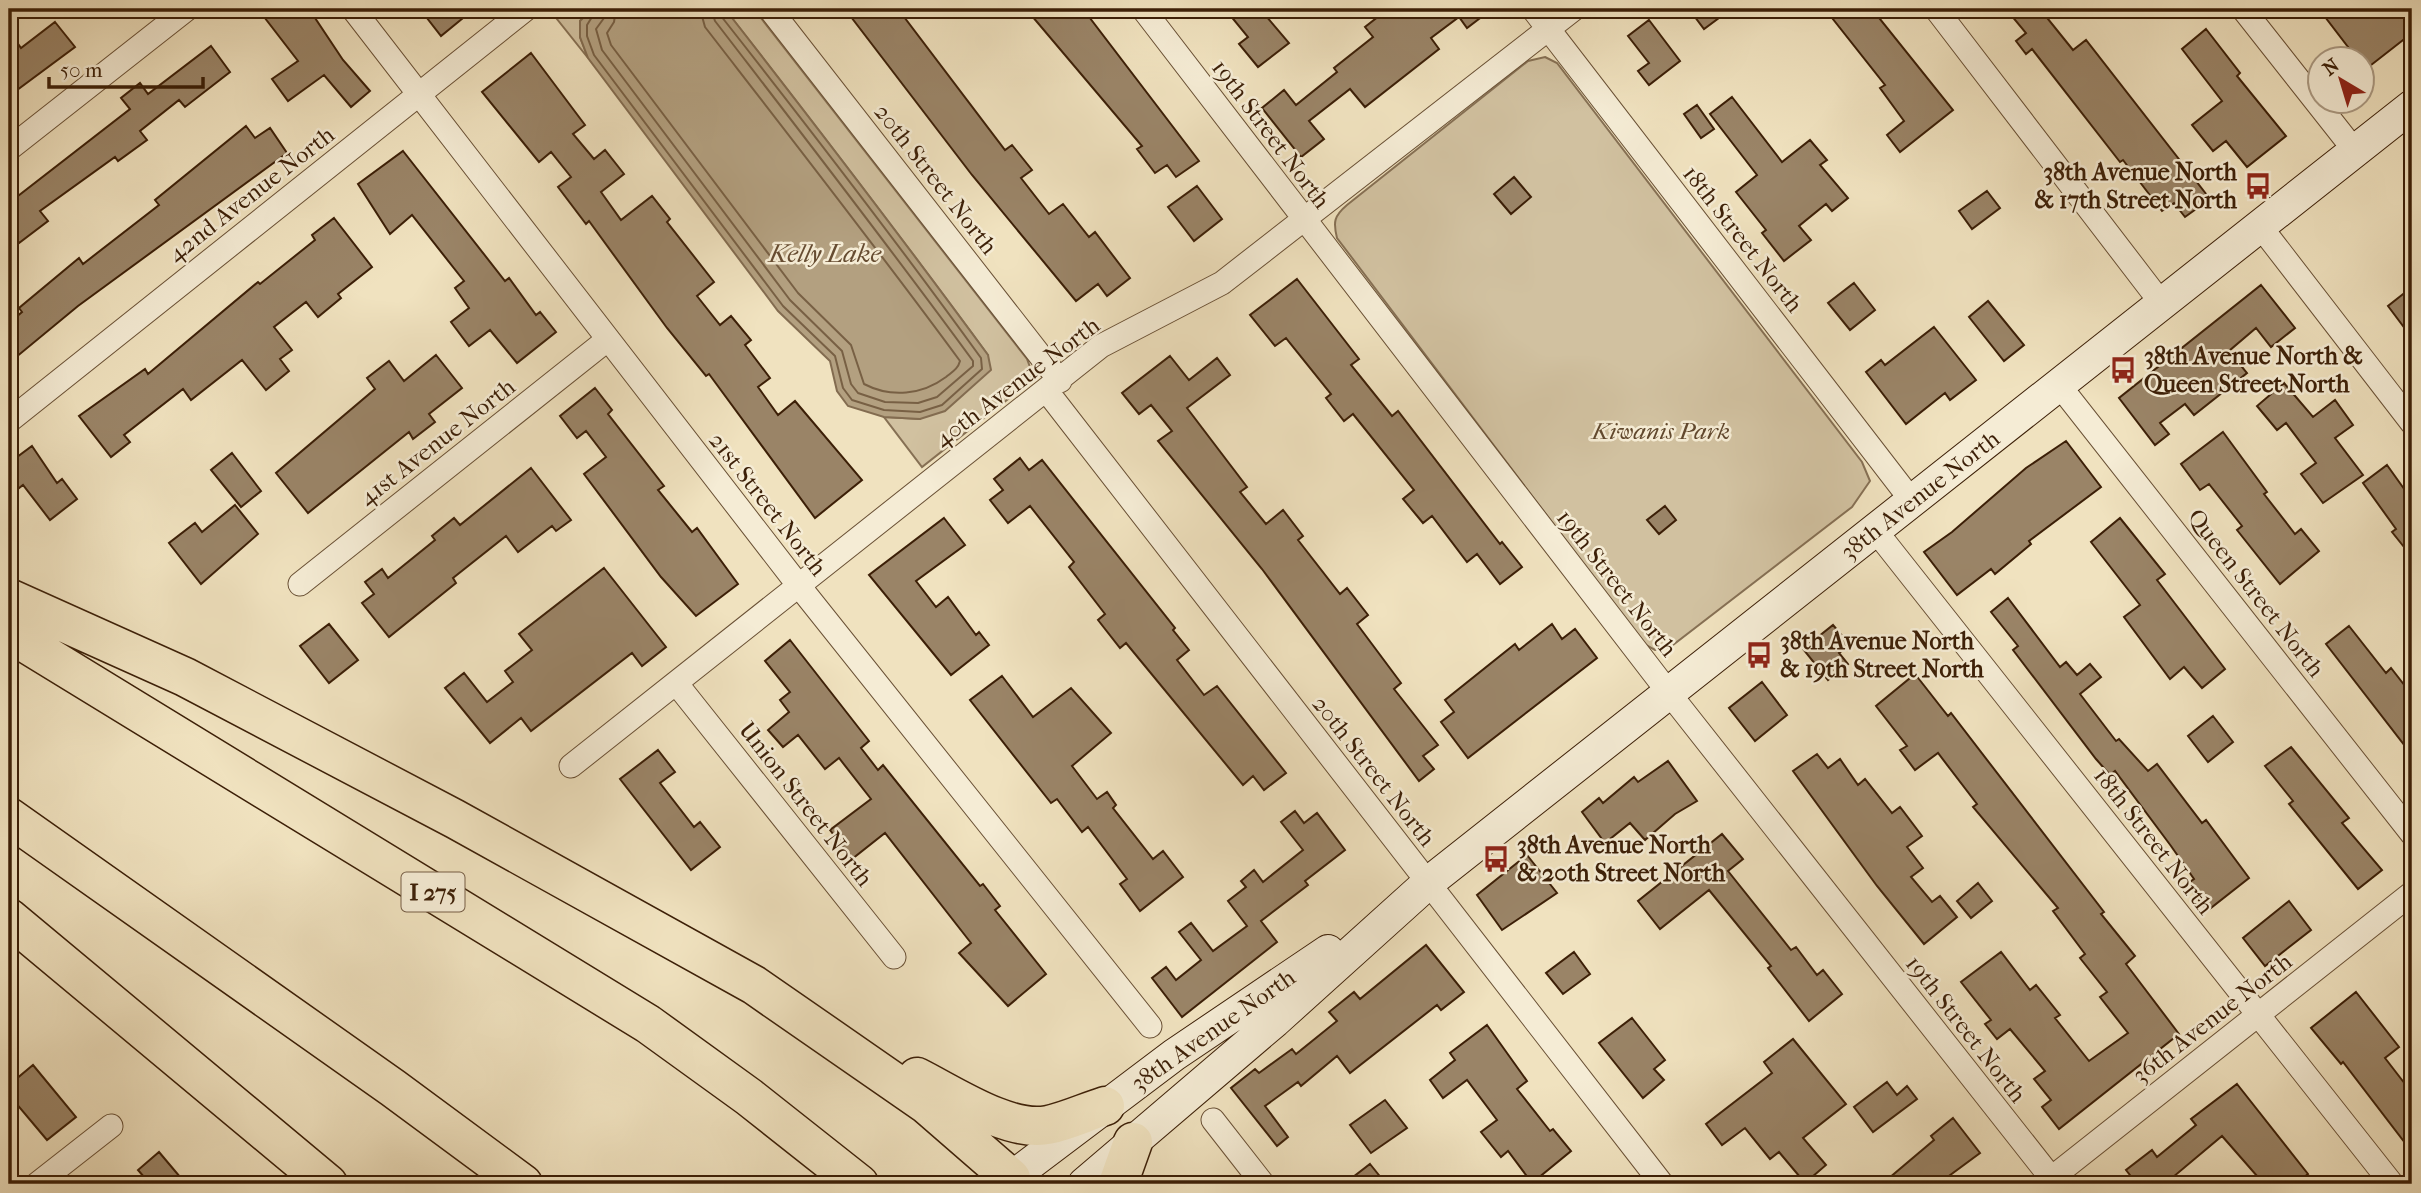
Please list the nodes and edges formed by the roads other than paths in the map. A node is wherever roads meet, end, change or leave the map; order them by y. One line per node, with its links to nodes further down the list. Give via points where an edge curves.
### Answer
1 (187, 9): 13 (street)
2 (353, 9): 11 (street, 21st Street North)
3 (526, 9): 11 (street, 42nd Avenue North)
4 (770, 9): 20 (street, 20th Street North)
5 (1143, 9): 15 (street, 19th Street North)
6 (1532, 9): 10 (street, 18th Street North)
7 (1574, 9): 10 (street, 40th Avenue North)
8 (1936, 9): 17 (street)
9 (2243, 9): 14 (street)
10 (1548, 29): 15 (street, 40th Avenue North); 23 (street, 18th Street North)
11 (420, 94): 18 (street, 21st Street North); 21 (street, 42nd Avenue North)
12 (2412, 106): 14 (main road, 38th Avenue North)
13 (9, 149)
14 (2355, 151): 16 (main road, 38th Avenue North)
15 (1303, 219): 20 (street, 40th Avenue North, via 1222,283 1101,346); 30 (street, 19th Street North)
16 (2260, 226): 17 (main road, 38th Avenue North); 22 (street)
17 (2162, 304): 19 (main road, 38th Avenue North)
18 (607, 340): 25 (street, 41st Avenue North); 26 (street, 21st Street North)
19 (2059, 385): 23 (main road, 38th Avenue North); 33 (street, Queen Street North)
20 (1053, 386): 26 (street, 40th Avenue North); 34 (street, 20th Street North)
21 (9, 421)
22 (2412, 423)
23 (1912, 501): 24 (main road, 38th Avenue North)
24 (1875, 530): 30 (main road, 38th Avenue North); 38 (street, 18th Street North)
25 (300, 584)
26 (799, 586): 29 (street, 40th Avenue North); 40 (street, 21st Street North)
27 (9, 598): 39 (highway, via 186,677 455,819 754,985)
28 (9, 632): 45 (highway, I 275, via 648,1024)
29 (676, 683): 31 (street, 40th Avenue North); 37 (street, Union Street North)
30 (1669, 693): 34 (main road, 38th Avenue North); 47 (street, 19th Street North)
31 (571, 766)
32 (9, 817): 50 (highway)
33 (2412, 834)
34 (1428, 883): 41 (main road, 38th Avenue North); 44 (main road, 38th Avenue North); 54 (street, 20th Street North)
35 (2412, 893): 38 (street, 36th Avenue North)
36 (9, 918): 49 (highway)
37 (894, 957)
38 (2258, 1015): 47 (street, 36th Avenue North); 55 (street, 18th Street North)
39 (808, 1020): 41 (highway, via 980,1110 1014,1122 1045,1126); 46 (highway, via 927,1105)
40 (1150, 1026)
41 (1105, 1106): 46 (main road, 38th Avenue North)
42 (1213, 1120): 53 (street)
43 (111, 1126): 48 (street)
44 (1133, 1142): 51 (main road, 38th Avenue North); 52 (highway)
45 (851, 1178)
46 (1008, 1182)
47 (2050, 1183)
48 (37, 1184)
49 (328, 1184)
50 (523, 1184)
51 (1084, 1184)
52 (1118, 1184)
53 (1263, 1184)
54 (1662, 1184)
55 (2392, 1184)

